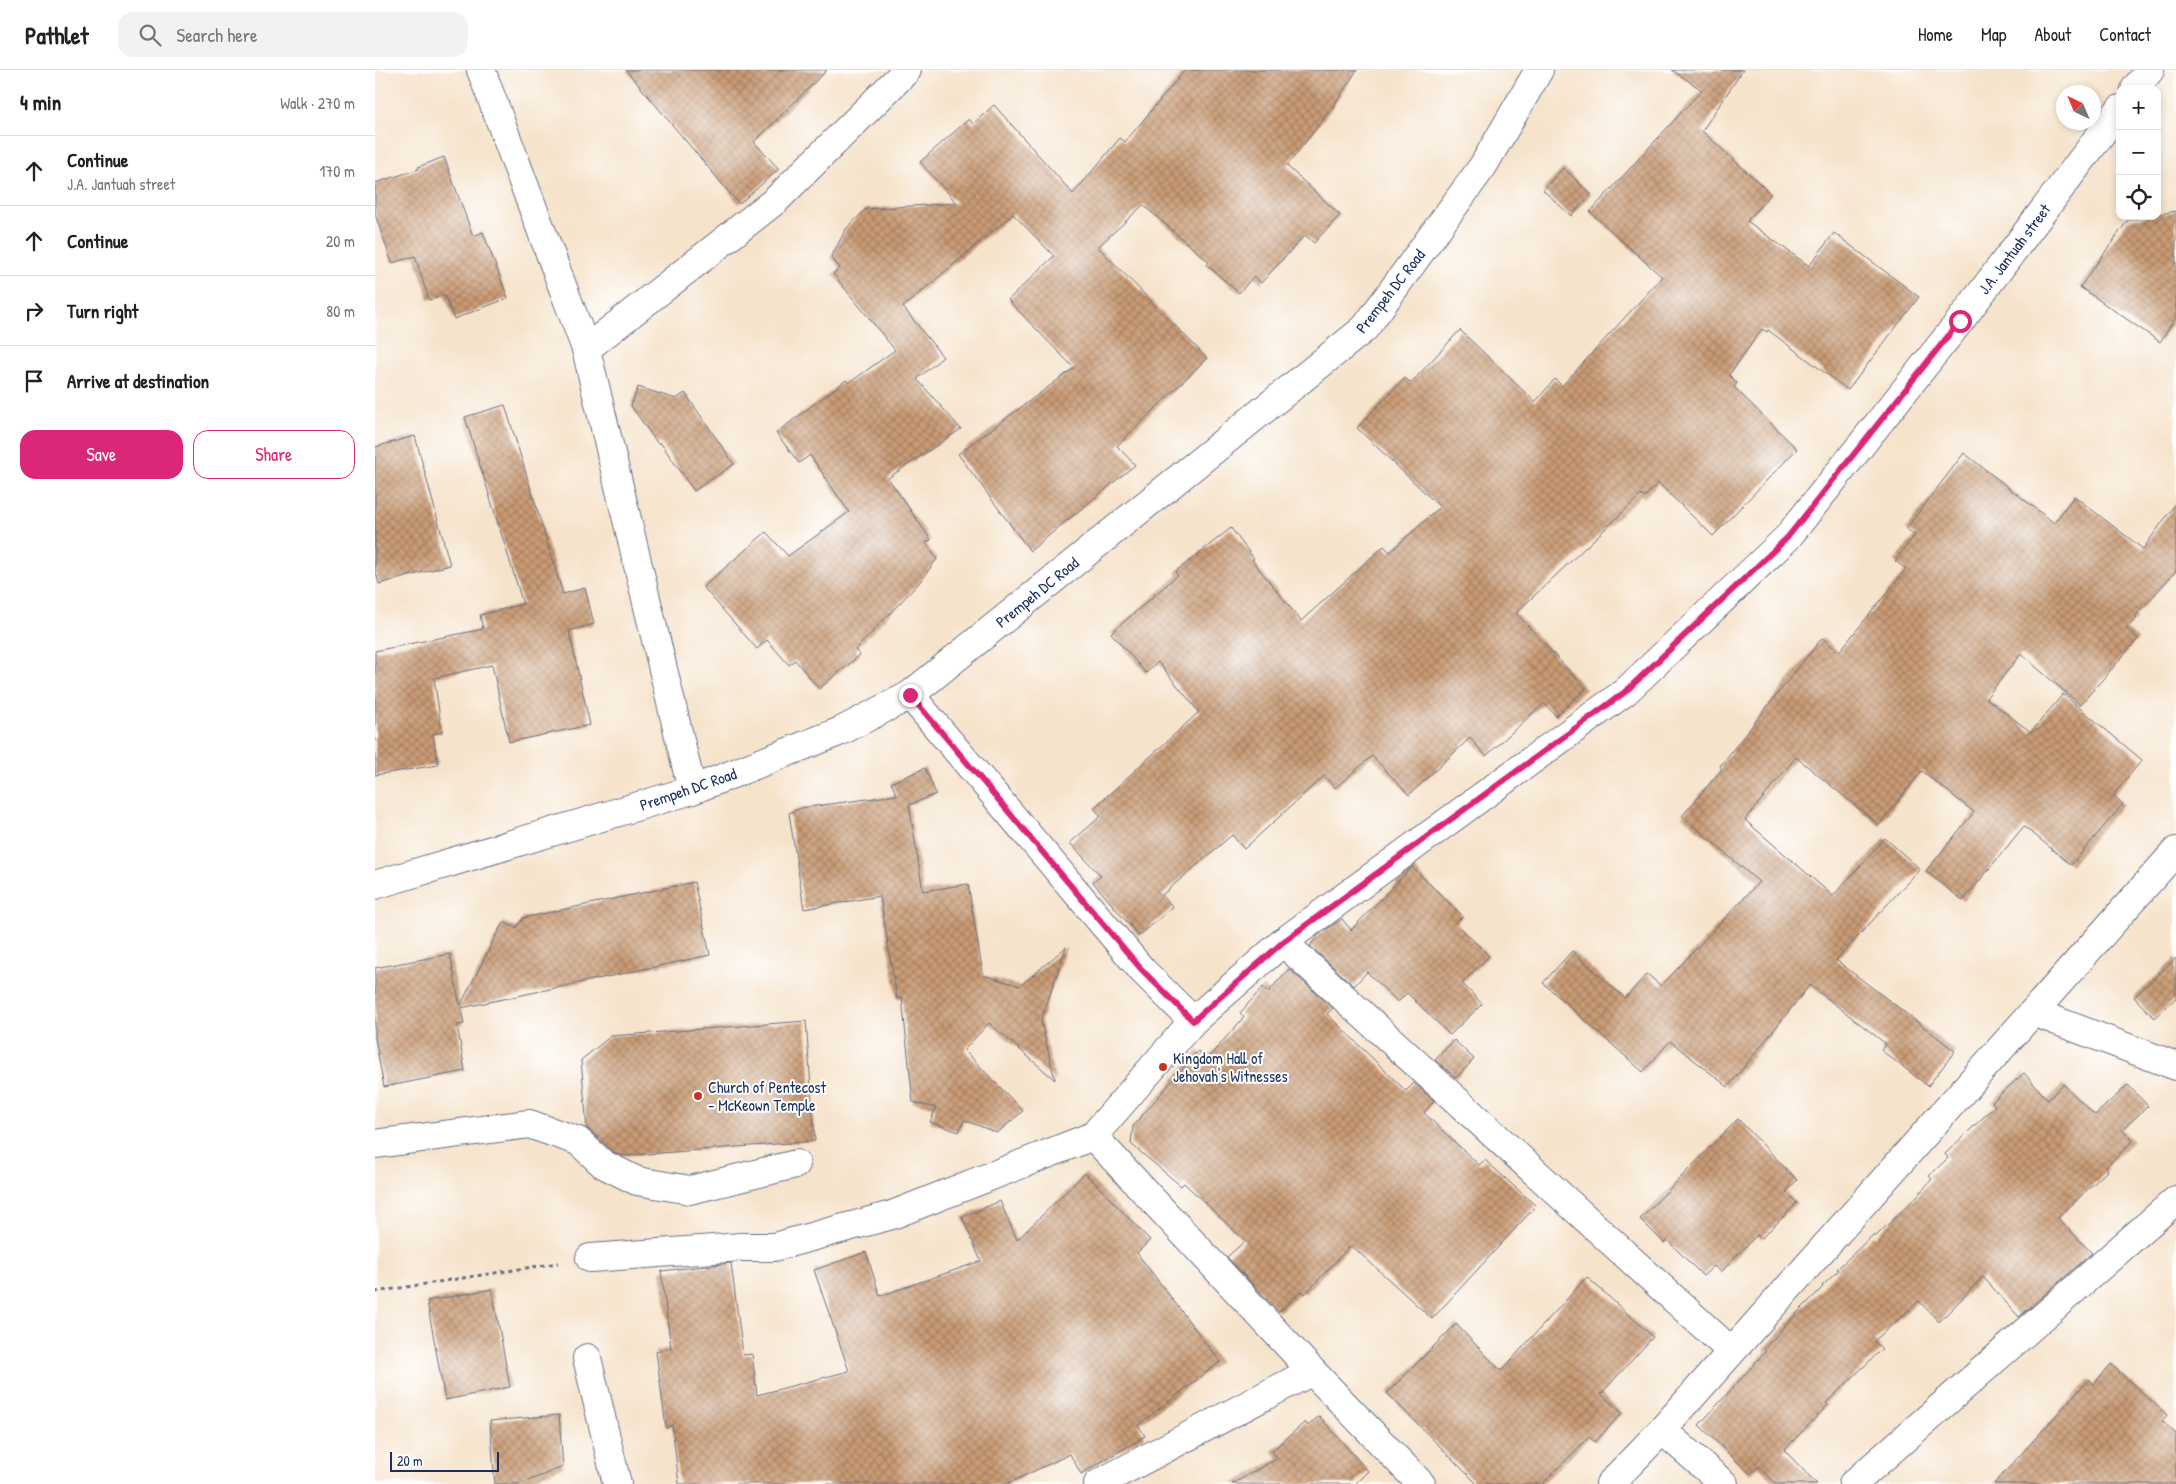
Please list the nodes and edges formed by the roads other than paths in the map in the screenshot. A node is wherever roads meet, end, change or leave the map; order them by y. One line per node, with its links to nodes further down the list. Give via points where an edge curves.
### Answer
1 (481, 70): 7 (street)
2 (907, 70): 7 (street, via 776,200)
3 (1539, 70): 8 (street, Prempeh DC Road, via 1483,166 1365,328)
4 (2149, 70): 5 (street)
5 (2138, 85)
6 (2116, 115): 12 (street, J.A. Jantuah street, via 1960,321 1787,538 1625,692)
7 (586, 349): 9 (street)
8 (910, 695): 9 (street, Prempeh DC Road, via 841,731); 14 (street, via 1142,970)
9 (692, 790): 11 (street, Prempeh DC Road)
10 (2176, 851): 13 (street)
11 (375, 885)
12 (1283, 942): 14 (street, J.A. Jantuah street); 21 (street)
13 (2033, 1012): 15 (street); 21 (street)
14 (1193, 1021): 16 (street, J.A. Jantuah street)
15 (2176, 1066)
16 (1093, 1136): 20 (street, via 892,1215 774,1247); 23 (street)
17 (375, 1144): 18 (street, via 529,1124 577,1141 603,1164 637,1181 690,1190)
18 (796, 1164)
19 (2176, 1200): 30 (street)
20 (590, 1258)
21 (1731, 1351): 24 (street)
22 (587, 1358): 25 (street)
23 (1312, 1371): 26 (street); 27 (street)
24 (1662, 1430): 28 (street); 29 (street)
25 (617, 1484)
26 (1099, 1484)
27 (1421, 1484)
28 (1610, 1484)
29 (1724, 1484)
30 (1853, 1484)

